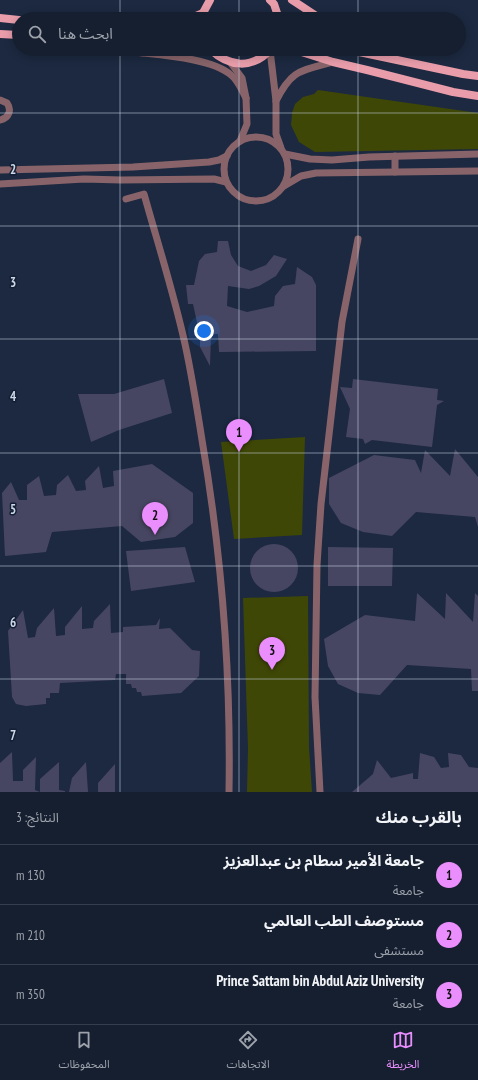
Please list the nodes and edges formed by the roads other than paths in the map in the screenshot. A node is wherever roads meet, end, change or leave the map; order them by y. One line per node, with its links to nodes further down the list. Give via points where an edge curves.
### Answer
1 (210, 0): 4 (main road)
2 (270, 0): 5 (main road)
3 (292, 0): 6 (main road)
4 (204, 12)
5 (277, 12)
6 (310, 12)
7 (0, 18): 8 (main road)
8 (12, 19)
9 (0, 34): 10 (main road)
10 (12, 35)
11 (165, 56): 23 (street, via 222,69 232,75)
12 (218, 56): 19 (main road)
13 (263, 56): 19 (main road, via 241,64)
14 (271, 56): 25 (street)
15 (314, 56): 20 (main road)
16 (379, 56): 18 (main road)
17 (392, 56): 18 (main road)
18 (403, 61): 21 (main road)
19 (230, 62): 23 (street, via 242,78)
20 (333, 62): 22 (main road); 25 (street, via 302,70 292,76)
21 (478, 76)
22 (478, 96)
23 (246, 98): 27 (street, via 247,124)
24 (0, 100): 26 (street, via 7,103 10,109 8,116)
25 (276, 101): 28 (street, via 276,134)
26 (0, 120)
27 (240, 141): 28 (street, via 250,137 262,137 272,141); 30 (street, via 232,147)
28 (283, 151): 31 (street, via 310,159 332,160); 39 (street, via 289,165)
29 (478, 154): 31 (street)
30 (227, 156): 32 (street, via 209,162); 37 (street, via 224,165)
31 (395, 156): 35 (street)
32 (84, 168): 33 (street); 36 (street)
33 (0, 170)
34 (478, 171): 35 (street)
35 (395, 172): 39 (street, via 316,173 302,176)
36 (84, 179): 37 (street, via 214,179); 38 (street)
37 (226, 182): 39 (street, via 233,192 250,201 269,198)
38 (0, 184)
39 (284, 186)
40 (126, 199): 42 (street, via 144,194 174,298 195,392 222,582 228,688)
41 (358, 240): 43 (street, via 342,322 321,504 317,565 315,697)
42 (229, 792)
43 (320, 792)

